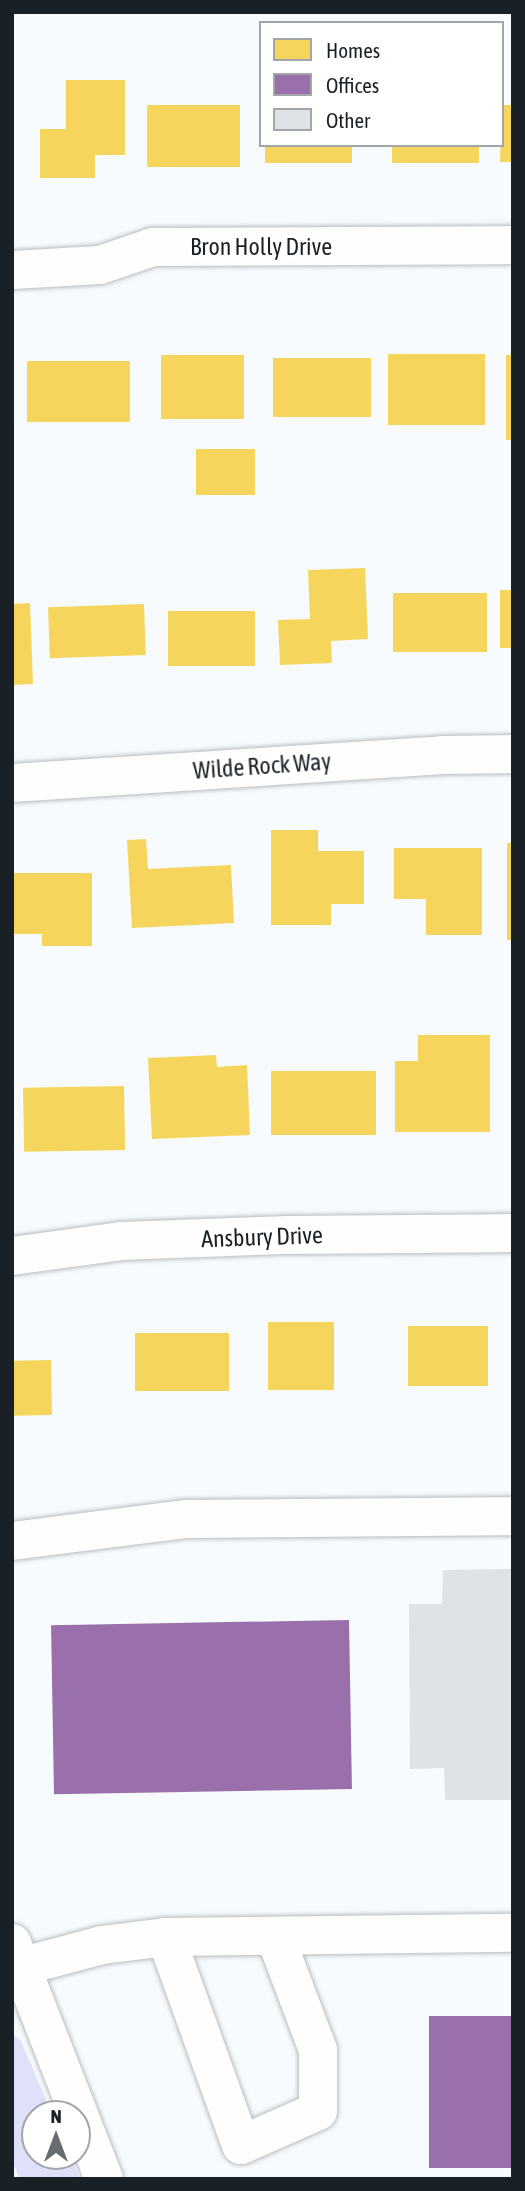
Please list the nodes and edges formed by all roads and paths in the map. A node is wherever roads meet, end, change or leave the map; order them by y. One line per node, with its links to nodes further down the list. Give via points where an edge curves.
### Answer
1 (513, 245): 2 (street, Bron Holly Drive, via 153,247 100,265)
2 (12, 270)
3 (513, 754): 4 (street, Wilde Rock Way, via 443,754)
4 (12, 783)
5 (513, 1233): 6 (street, Ansbury Drive, via 121,1241)
6 (12, 1256)
7 (513, 1516): 8 (street, via 187,1519)
8 (12, 1541)
9 (513, 1933): 10 (street)
10 (275, 1936): 11 (street); 11 (street, via 318,2050 318,2111 241,2146)
11 (166, 1937): 12 (street)
12 (15, 1959): 13 (street)
13 (104, 2179)

